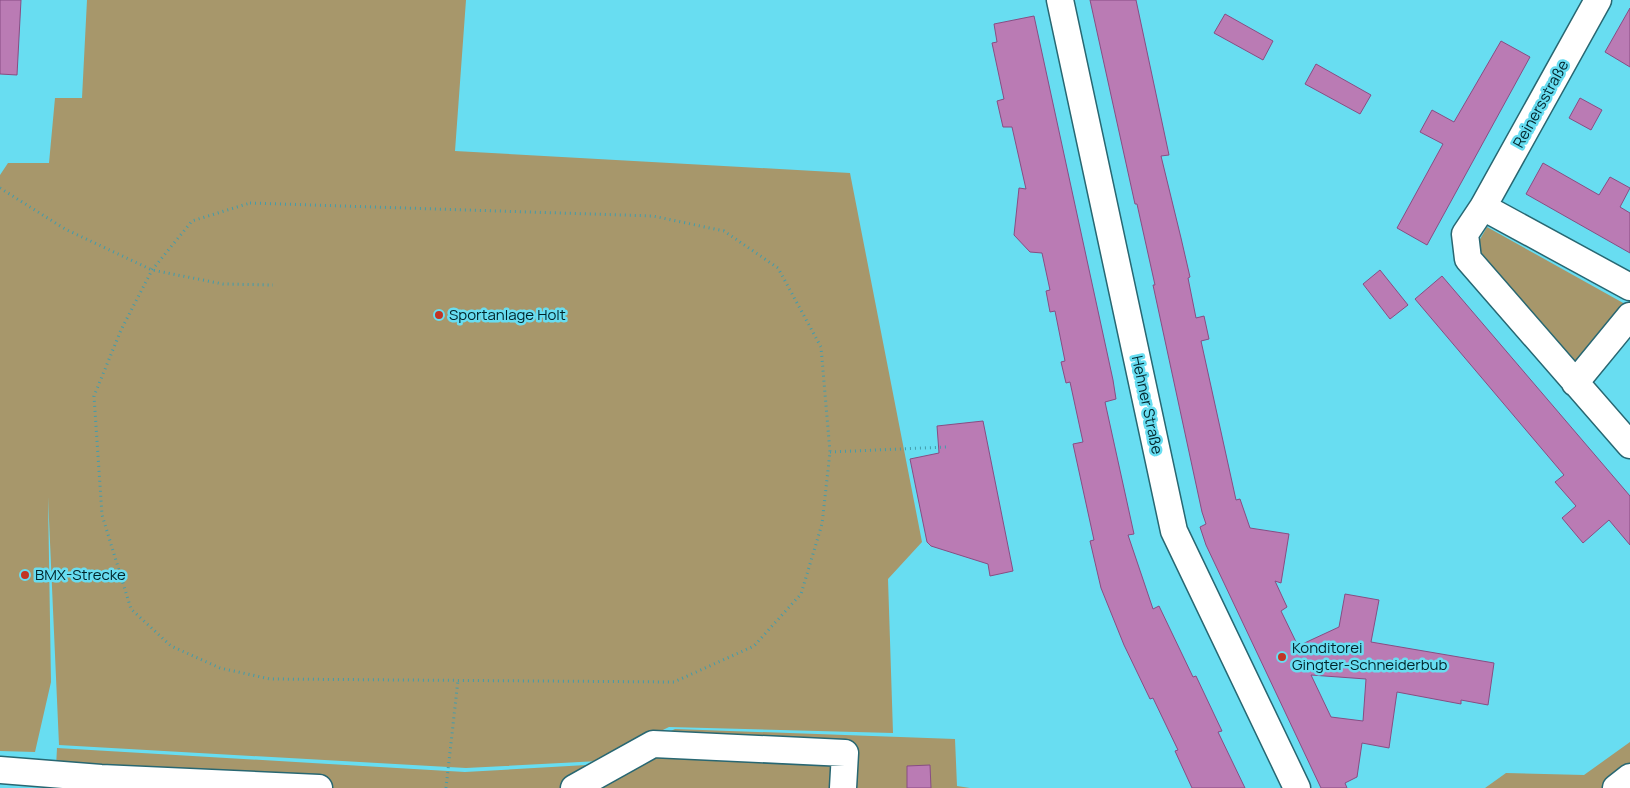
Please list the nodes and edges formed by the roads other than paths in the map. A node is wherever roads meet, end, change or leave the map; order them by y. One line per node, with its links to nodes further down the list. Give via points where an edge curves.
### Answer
1 (1060, 0): 13 (street, Hehner Straße, via 1174,531)
2 (1598, 0): 3 (street, Reinersstraße)
3 (1483, 207): 4 (street); 6 (street, Reinersstraße, via 1465,234 1468,259)
4 (1630, 287)
5 (1630, 316): 6 (street)
6 (1575, 383): 7 (street, Reinersstraße)
7 (1630, 445)
8 (0, 770): 10 (street)
9 (1630, 777): 14 (street)
10 (319, 788)
11 (574, 788): 12 (street, via 652,744 845,753)
12 (844, 788)
13 (1297, 788)
14 (1616, 788)

